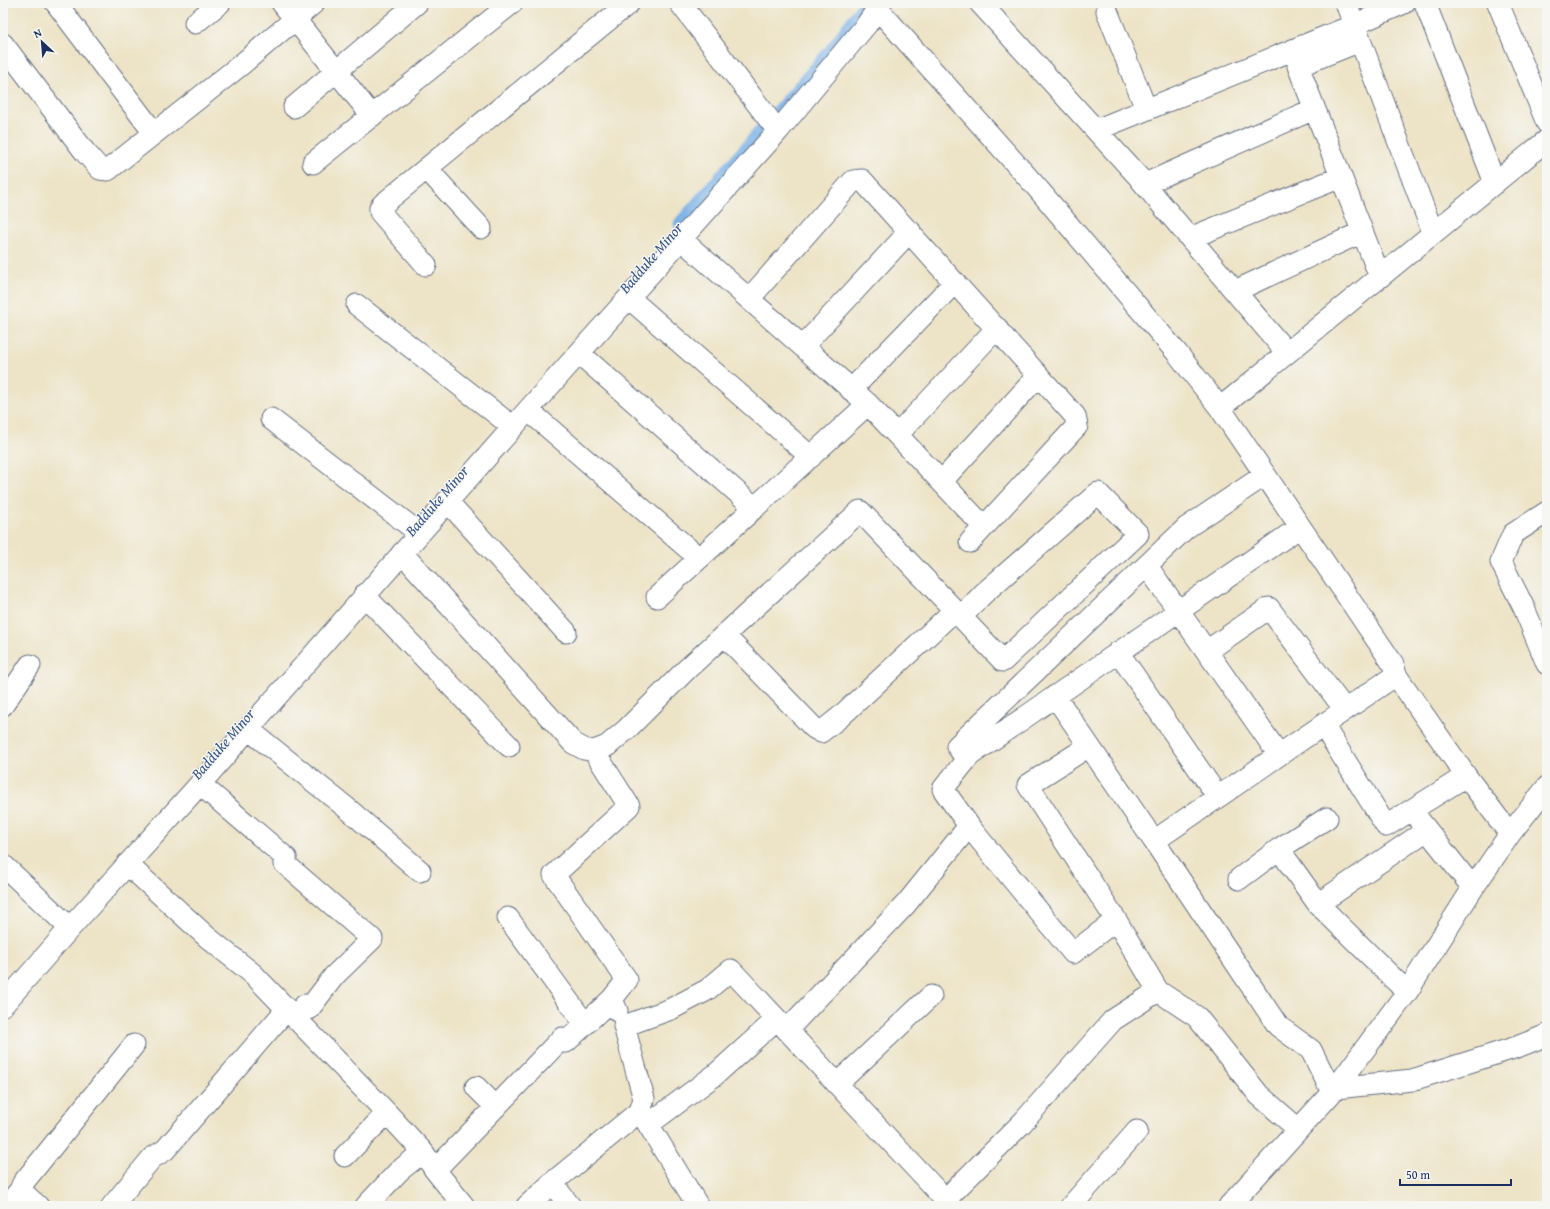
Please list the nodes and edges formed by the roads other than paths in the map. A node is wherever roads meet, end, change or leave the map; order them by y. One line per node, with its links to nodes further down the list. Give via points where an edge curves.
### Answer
1 (56, 3): 28 (street)
2 (220, 3): 17 (street)
3 (282, 3): 16 (street)
4 (314, 3): 16 (street)
5 (417, 3): 20 (street)
6 (512, 3): 24 (street)
7 (629, 3): 31 (street)
8 (680, 3): 27 (street)
9 (980, 3): 26 (street)
10 (1346, 3): 18 (street)
11 (1404, 3): 18 (street)
12 (1425, 3): 34 (street)
13 (1498, 3): 25 (street)
14 (879, 5): 27 (street, via 867,24); 55 (street, via 1177,353)
15 (1107, 11): 22 (street)
16 (296, 19): 20 (street); 28 (street)
17 (195, 23)
18 (1357, 33): 22 (street); 23 (street, via 1298,66); 38 (street)
19 (3, 44): 28 (street, via 100,169 108,170)
20 (336, 71): 21 (street); 24 (street)
21 (294, 107)
22 (1146, 109): 26 (street)
23 (1314, 109): 32 (street); 33 (street, via 1145,184)
24 (372, 116): 30 (street)
25 (1547, 123)
26 (1096, 130): 33 (street)
27 (778, 131): 40 (street)
28 (154, 133)
29 (1547, 140): 34 (street)
30 (313, 163)
31 (426, 168): 35 (street); 41 (street, via 380,208 380,212)
32 (1341, 178): 37 (street); 39 (street)
33 (1140, 179): 39 (street)
34 (1495, 183): 38 (street)
35 (481, 228)
36 (910, 231): 43 (street); 46 (street, via 862,180 853,181); 49 (street)
37 (1362, 232): 42 (street); 44 (street)
38 (1433, 233): 42 (street)
39 (1190, 238): 44 (street)
40 (682, 240): 45 (street); 46 (street)
41 (426, 264)
42 (1380, 277): 51 (street)
43 (955, 282): 48 (street); 53 (street)
44 (1235, 291): 51 (street)
45 (629, 298): 50 (street); 60 (street)
46 (749, 299): 49 (street)
47 (358, 305): 58 (street)
48 (997, 328): 52 (street); 59 (street)
49 (803, 346): 53 (street)
50 (579, 353): 56 (street); 64 (street)
51 (1287, 353): 55 (street)
52 (1038, 376): 62 (street); 67 (street, via 1075,416 1078,426)
53 (852, 390): 54 (street)
54 (868, 404): 59 (street); 60 (street)
55 (1220, 408): 61 (street)
56 (528, 410): 58 (street); 71 (street)
57 (271, 419): 66 (street)
58 (506, 422): 63 (street)
59 (898, 434): 62 (street)
60 (811, 457): 64 (street)
61 (1265, 475): 68 (street); 72 (street, via 1186,528)
62 (942, 481): 67 (street)
63 (447, 501): 66 (street); 77 (street)
64 (755, 508): 71 (street)
65 (1547, 512): 81 (street, via 1513,534 1501,562 1524,608)
66 (412, 527): 70 (street)
67 (984, 527): 69 (street)
68 (1300, 527): 75 (street); 83 (street, via 1393,664)
69 (970, 542)
70 (402, 553): 73 (street); 91 (street, via 573,743)
71 (699, 558): 74 (street)
72 (1147, 566): 75 (street); 92 (street, via 957,746 966,758)
73 (364, 595): 88 (street); 89 (street)
74 (657, 597)
75 (1178, 611): 79 (street); 80 (street)
76 (958, 613): 76 (street, via 1003,661 1138,534 1098,493); 78 (street, via 821,732 814,728); 78 (street, via 860,511)
77 (566, 632)
78 (724, 635): 91 (street, via 627,729 607,746)
79 (1207, 651): 86 (street, via 1269,608); 93 (street)
80 (1118, 652): 84 (street); 97 (street)
81 (1547, 664)
82 (30, 665): 85 (street)
83 (1396, 675): 86 (street); 94 (street)
84 (1054, 696): 90 (street); 92 (street)
85 (3, 705)
86 (1345, 710): 87 (street)
87 (1323, 725): 93 (street); 98 (street, via 1386,826)
88 (248, 729): 95 (street); 107 (street)
89 (509, 746)
90 (1088, 746): 103 (street); 112 (street, via 1028,785)
91 (594, 751): 117 (street, via 629,806 554,875 627,980)
92 (971, 754): 100 (street, via 943,788)
93 (1279, 755): 97 (street)
94 (1466, 776): 98 (street); 102 (street)
95 (200, 784): 105 (street); 119 (street, via 286,858 284,863 372,939 334,976 309,1009 305,1005)
96 (1547, 787): 102 (street)
97 (1218, 797): 103 (street)
98 (1411, 810): 101 (street)
99 (1327, 818): 104 (street)
100 (969, 826): 112 (street, via 1073,953); 121 (street, via 906,904)
101 (1427, 830): 109 (street); 110 (street)
102 (1510, 834): 109 (street)
103 (1154, 841): 127 (street, via 1278,1026 1311,1050)
104 (1279, 849): 108 (street); 110 (street)
105 (127, 864): 113 (street); 119 (street, via 207,937 253,974)
106 (3, 865): 113 (street)
107 (420, 871)
108 (1239, 879)
109 (1473, 888): 115 (street)
110 (1318, 904): 115 (street)
111 (508, 918): 120 (street)
112 (1116, 920): 114 (street)
113 (70, 928): 118 (street)
114 (1158, 990): 131 (street, via 1197,1017 1259,1095); 138 (street, via 1113,1020)
115 (1407, 992): 127 (street)
116 (931, 996): 125 (street)
117 (612, 999): 120 (street); 122 (street)
118 (3, 1005)
119 (291, 1013): 129 (street); 140 (street, via 165,1150 152,1158)
120 (585, 1024): 128 (street, via 566,1042 562,1038)
121 (782, 1024): 122 (street, via 731,970 707,990 671,1009); 125 (street); 130 (street, via 715,1075)
122 (624, 1026): 130 (street, via 644,1099)
123 (1547, 1035): 127 (street, via 1412,1080)
124 (134, 1045): 137 (street)
125 (837, 1084): 138 (street)
126 (476, 1087): 128 (street)
127 (1334, 1090): 131 (street)
128 (496, 1107): 135 (street)
129 (387, 1113): 133 (street); 134 (street)
130 (644, 1117): 136 (street); 145 (street)
131 (1298, 1129): 147 (street)
132 (1137, 1132): 146 (street)
133 (423, 1152): 135 (street); 141 (street, via 399,1171)
134 (345, 1156)
135 (435, 1170): 142 (street)
136 (552, 1184): 143 (street); 144 (street)
137 (13, 1198): 139 (street)
138 (948, 1203)
139 (38, 1206)
140 (112, 1206)
141 (366, 1206)
142 (464, 1206)
143 (527, 1206)
144 (570, 1206)
145 (698, 1206)
146 (1071, 1206)
147 (1229, 1206)

